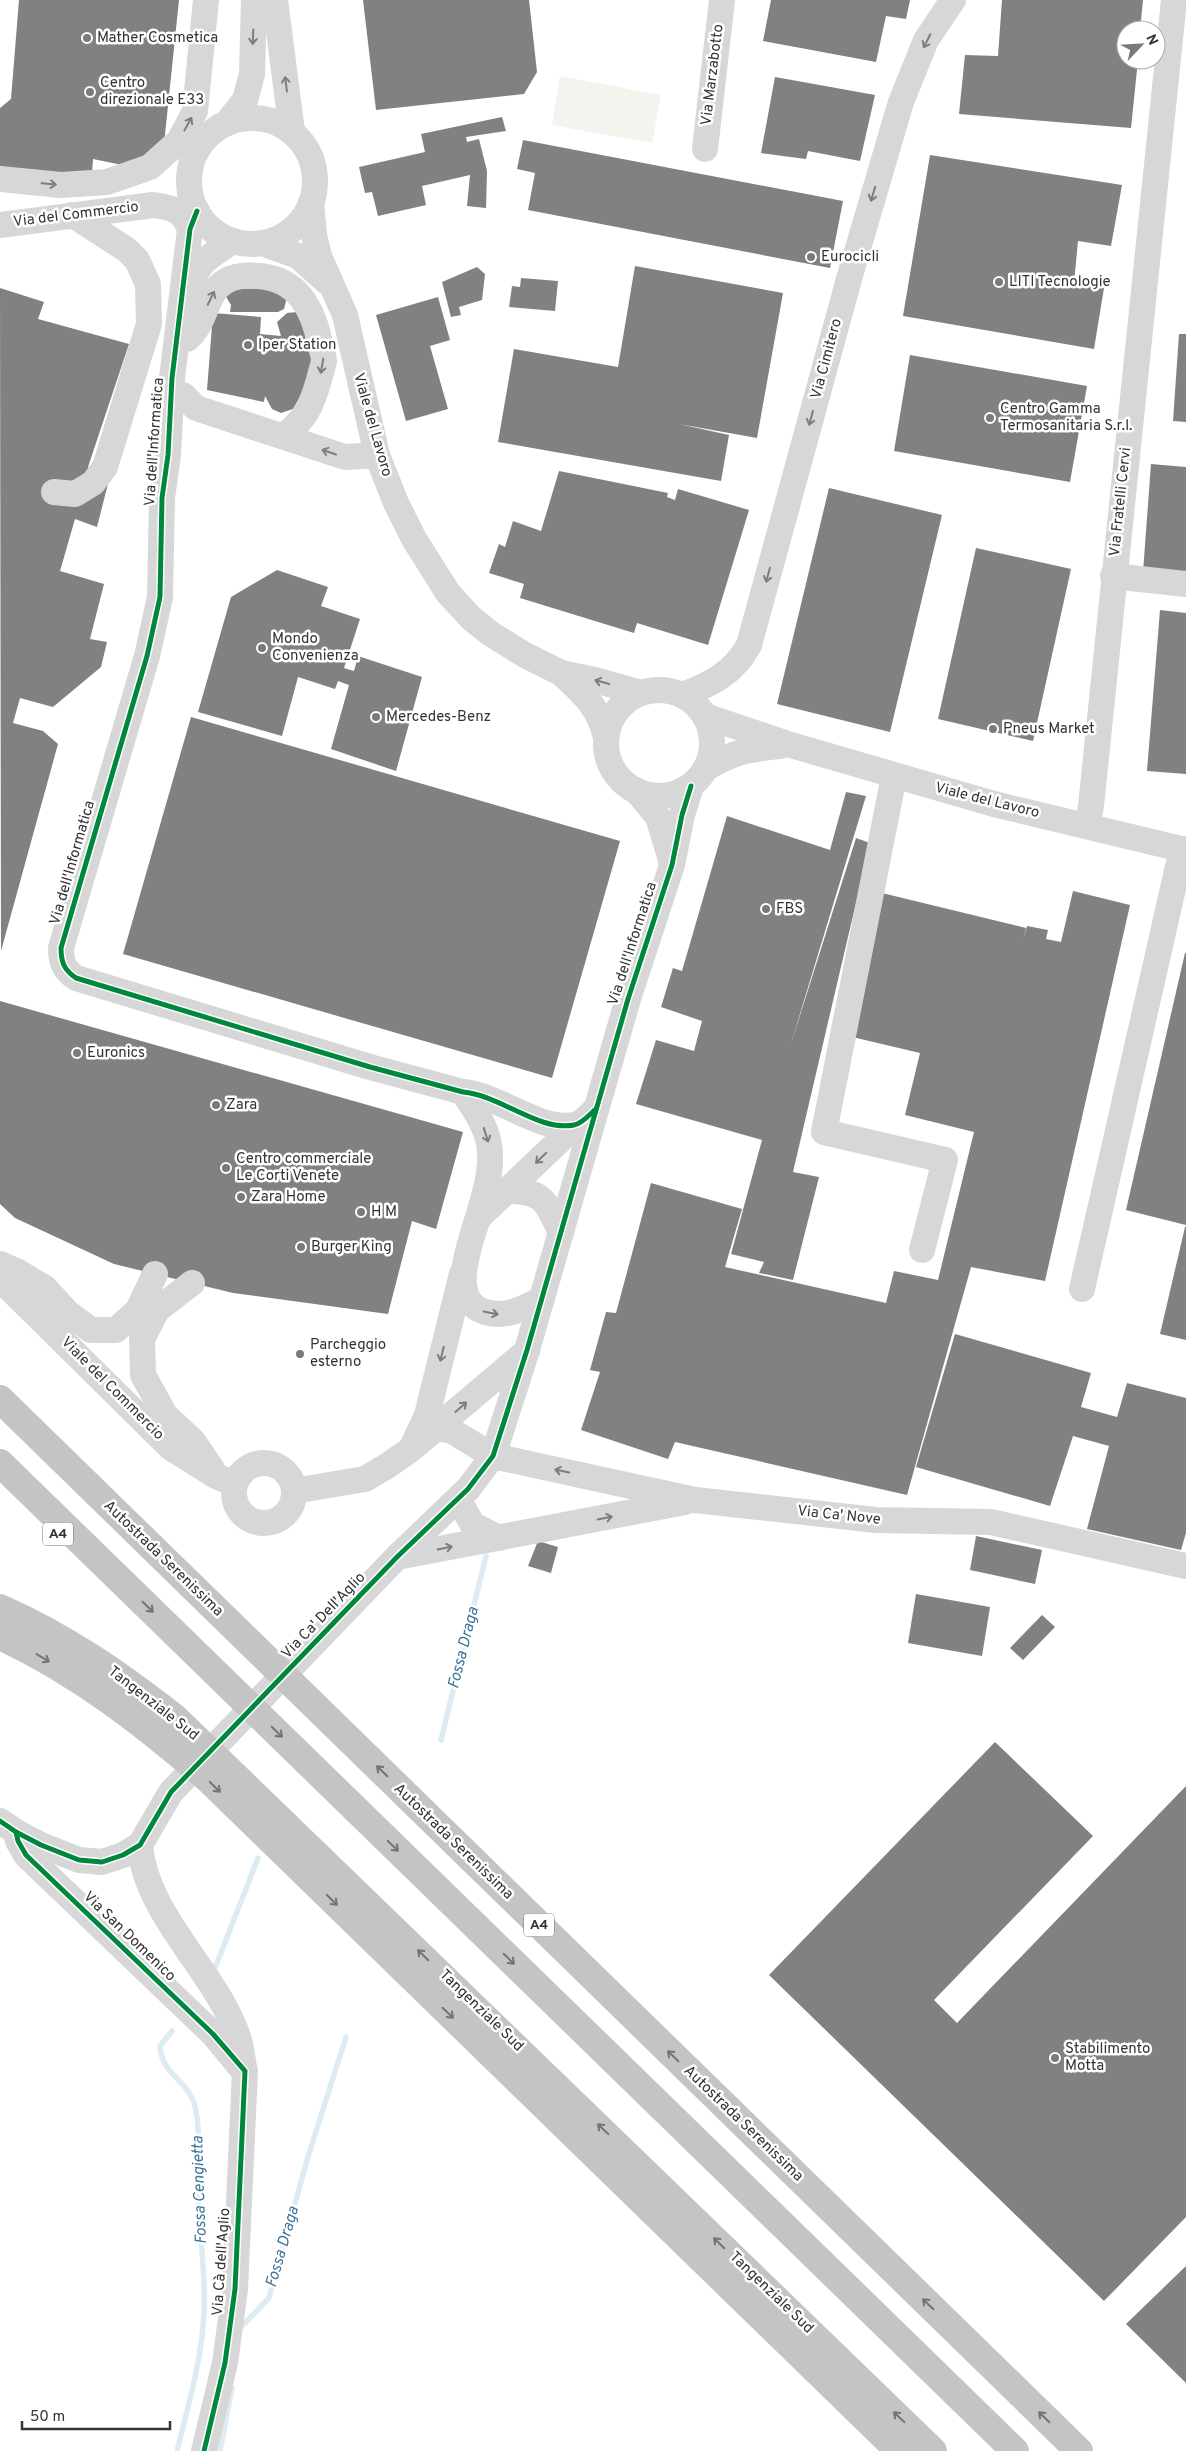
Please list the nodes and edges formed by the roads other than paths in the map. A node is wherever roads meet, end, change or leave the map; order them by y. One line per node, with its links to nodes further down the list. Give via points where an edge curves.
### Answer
1 (206, 0): 11 (street, one-way to 1, via 61,185 107,182 150,167 179,141 195,111)
2 (254, 0): 7 (street, Viale del Lavoro, one-way to 7, via 252,74 245,100)
3 (275, 0): 8 (street, Viale del Lavoro, one-way to 3)
4 (722, 0): 9 (street, Via Marzabotto)
5 (953, 0): 31 (street, Via Cimitero, one-way to 31, via 926,40 901,102 749,645 742,657 720,678)
6 (1174, 0): 27 (street, Via Fratelli Cervi)
7 (227, 123): 8 (street, Viale del Lavoro, via 244,118 261,119); 10 (street, Viale del Lavoro, via 197,150)
8 (292, 132): 12 (street, Viale del Lavoro, via 312,164 315,183)
9 (705, 149)
10 (190, 169): 13 (street, Via del Commercio, via 181,183); 15 (street, Viale del Lavoro)
11 (0, 179)
12 (311, 202): 18 (street, Viale del Lavoro, via 298,225 276,240); 20 (street, Viale del Lavoro, via 318,256)
13 (146, 206): 14 (street, Via del Commercio); 15 (street, Via del Commercio, via 171,208); 19 (street, via 131,226)
14 (73, 215): 16 (street, Via del Commercio); 19 (street)
15 (193, 220): 17 (street, Viale del Lavoro, via 206,224); 26 (street, Via dell'Informatica, via 172,378 162,498)
16 (0, 225)
17 (232, 241): 18 (street, Viale del Lavoro); 21 (street, Via dell'Informatica, via 200,263 193,278)
18 (262, 243): 20 (street, Viale del Lavoro, via 298,256)
19 (127, 250): 25 (street, via 137,260 148,284 149,324 105,467 93,483 75,494)
20 (333, 286): 24 (street, Viale del Lavoro, via 345,315)
21 (187, 339): 22 (street, Via dell'Informatica); 23 (street, one-way to 23, via 197,330 216,288 233,277 272,277 288,285 302,298 315,319 324,361 311,405)
22 (183, 395): 23 (street, via 196,408); 26 (street, Via dell'Informatica, via 177,510)
23 (284, 436): 24 (street, one-way to 23, via 345,457)
24 (377, 455): 29 (street, Viale del Lavoro, via 414,539 448,593 470,618 491,634)
25 (54, 492)
26 (162, 557): 41 (street, Via dell'Informatica, via 160,597 147,656 61,948 66,971 76,978 360,1065)
27 (1113, 576): 28 (street); 38 (street, Via Fratelli Cervi)
28 (1186, 584)
29 (561, 673): 30 (street, Viale del Lavoro, one-way to 29); 33 (street, Viale del Lavoro, via 586,696 603,720)
30 (642, 693): 31 (street, Viale del Lavoro, via 669,691); 33 (street, Viale del Lavoro, via 618,710)
31 (682, 696): 32 (street, Viale del Lavoro)
32 (705, 716): 34 (street, Viale del Lavoro); 36 (street, via 711,733 712,751)
33 (606, 738): 37 (street, Viale del Lavoro, via 607,754 613,769)
34 (791, 745): 35 (street, Viale del Lavoro); 36 (street, Viale del Lavoro, via 733,753)
35 (894, 776): 38 (street, Viale del Lavoro, via 994,804); 46 (street, via 824,1132 945,1160)
36 (698, 777): 37 (street, Viale del Lavoro, via 678,793 664,796); 40 (street, Via dell'Informatica, via 682,815)
37 (636, 790): 40 (street, via 658,818)
38 (1087, 825): 39 (street, Viale del Lavoro)
39 (1184, 849): 52 (street)
40 (672, 865): 42 (street, Via dell'Informatica)
41 (463, 1092): 42 (street, Via dell'Informatica, via 479,1093 547,1123 562,1126); 44 (street, one-way to 44, via 486,1131 490,1152 489,1173)
42 (586, 1117): 43 (street, one-way to 43); 45 (street, Via dell'Informatica)
43 (507, 1191): 44 (street); 45 (street, via 537,1195 552,1213)
44 (478, 1218): 48 (street)
45 (561, 1233): 53 (street, Via dell'Informatica)
46 (922, 1250)
47 (0, 1264): 49 (street, via 45,1288 68,1313 91,1330 116,1330 138,1310)
48 (463, 1273): 53 (street, one-way to 53, via 465,1293 477,1309 496,1315 516,1312); 57 (street, one-way to 57, via 427,1415)
49 (155, 1274)
50 (0, 1279): 60 (street, Viale del Commercio, via 171,1448)
51 (192, 1283): 60 (street, via 157,1310 142,1339 143,1375 165,1416 194,1441)
52 (1082, 1289)
53 (542, 1299): 54 (street, Via dell'Informatica)
54 (527, 1350): 56 (street, one-way to 54); 58 (street, Via dell'Informatica)
55 (0, 1399): 78 (highway, Autostrada Serenissima / A4, one-way to 55)
56 (437, 1428): 57 (street); 58 (street, Via Ca' Nove, via 452,1431)
57 (410, 1450): 62 (street, via 365,1479)
58 (493, 1456): 63 (street, Via Ca' Dell'Aglio); 64 (street, Via Ca' Nove, one-way to 58)
59 (0, 1463): 68 (highway, A4)
60 (225, 1480): 62 (street, via 252,1465 267,1464 282,1469); 62 (street, via 238,1510 250,1521 262,1524 275,1522 285,1515 292,1506)
61 (0, 1488): 68 (highway, A4)
62 (294, 1491)
63 (458, 1499): 65 (street, via 473,1525); 66 (street, Via Ca' Dell'Aglio)
64 (696, 1500): 65 (street, one-way to 64); 67 (street, Via Ca' Nove, via 876,1520 991,1522)
65 (499, 1538): 66 (street, one-way to 65)
66 (397, 1557): 72 (street, Via Ca' Dell'Aglio, via 171,1792)
67 (1186, 1566)
68 (118, 1578): 77 (highway, A4, one-way to 77)
69 (0, 1608): 76 (highway, Tangenziale Sud, one-way to 69, via 175,1718 135,1686 65,1640)
70 (0, 1636): 75 (highway, Tangenziale Sud, one-way to 75, via 90,1686 154,1733 208,1779)
71 (8, 1826): 72 (street, via 40,1845 79,1860 102,1862 124,1855); 73 (street, Via San Domenico, via 26,1855 213,2034)
72 (140, 1845): 73 (street, Via Cà dell'Aglio, via 142,1865 151,1889 238,2037)
73 (244, 2071): 74 (street, Via Cà dell'Aglio, via 235,2289 225,2363)
74 (204, 2451)
75 (899, 2451)
76 (934, 2451)
77 (1015, 2451)
78 (1079, 2451)

